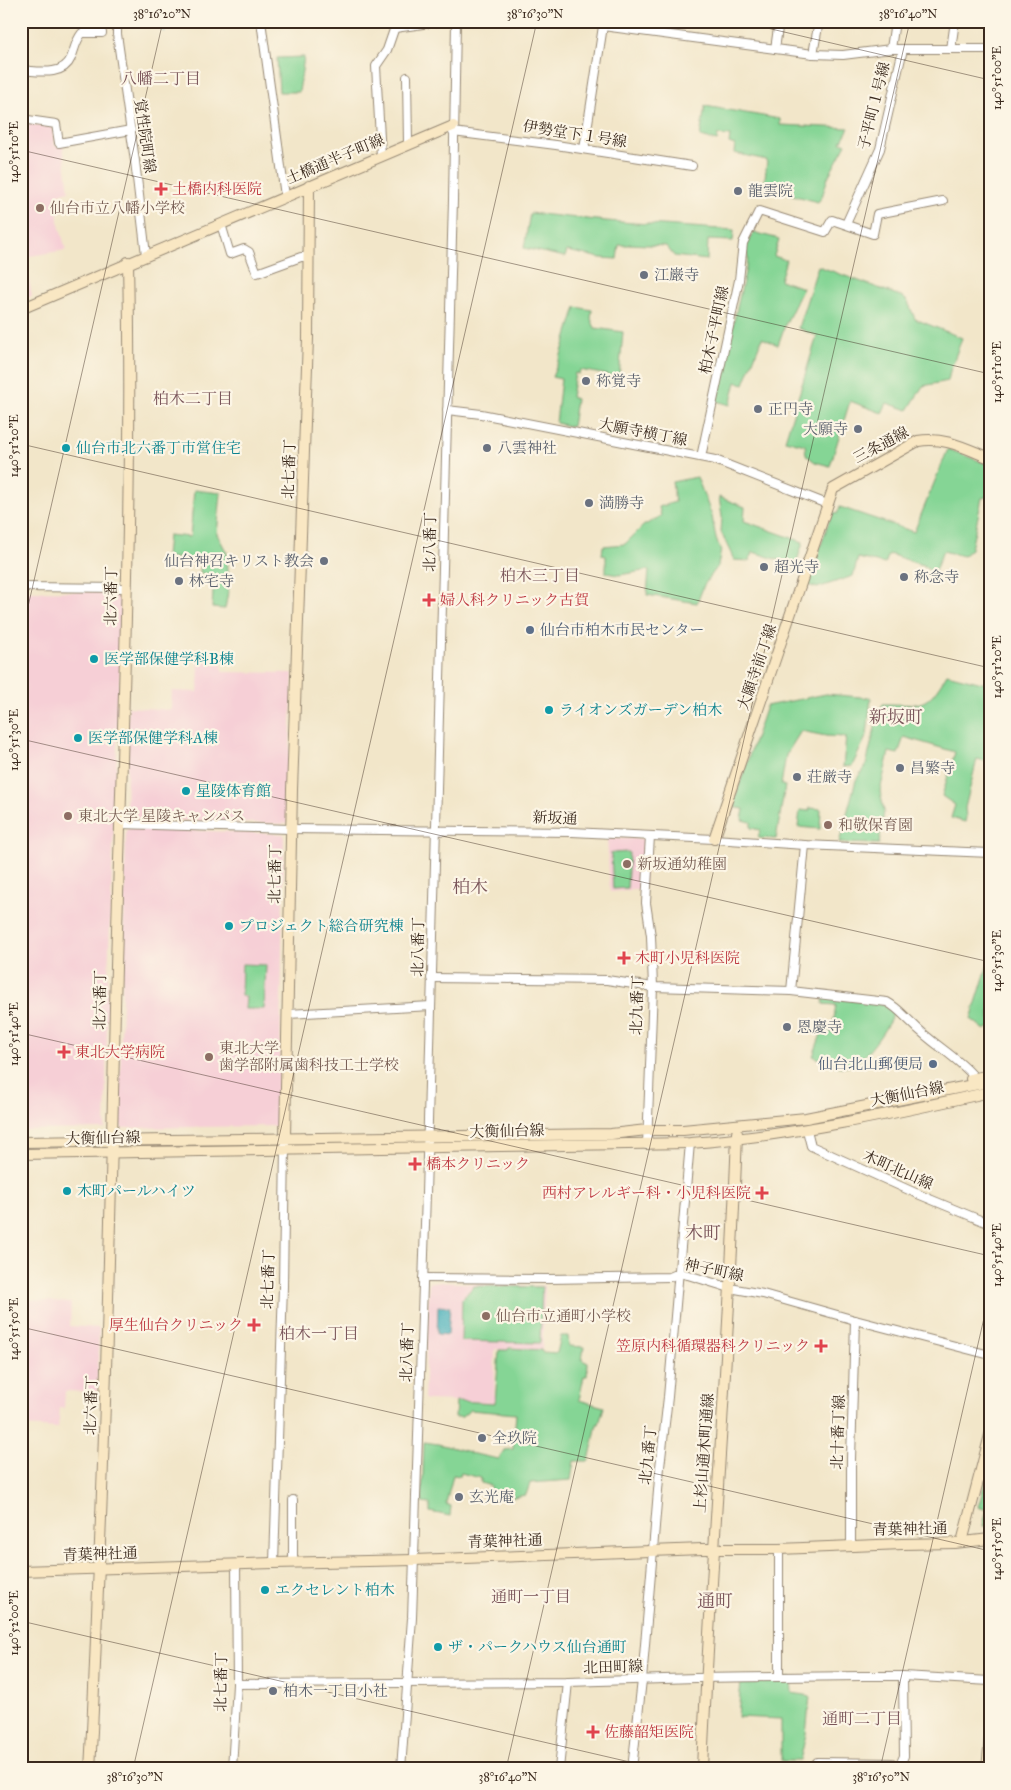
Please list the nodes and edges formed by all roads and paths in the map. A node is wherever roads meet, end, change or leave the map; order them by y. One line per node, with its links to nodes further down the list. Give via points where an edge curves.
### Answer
1 (119, 21): 22 (street, 覚性院町線, via 116,27)
2 (261, 21): 28 (street)
3 (444, 21): 10 (street)
4 (456, 21): 21 (street)
5 (780, 21): 12 (street)
6 (819, 21): 17 (street)
7 (895, 21): 13 (street)
8 (955, 21): 15 (street)
9 (606, 24): 12 (street); 24 (street)
10 (396, 25): 25 (street, via 387,50 376,66)
11 (102, 33): 18 (street, via 82,33 68,64 54,72)
12 (775, 49): 17 (street)
13 (891, 49): 14 (street); 17 (street)
14 (903, 49): 15 (street); 31 (street, 子平町１号線, via 880,149)
15 (951, 49): 16 (street)
16 (990, 49)
17 (813, 54)
18 (21, 70)
19 (407, 77): 23 (street)
20 (21, 119): 22 (street, via 56,124 59,143)
21 (453, 129): 23 (street, 土橋通半子町線); 24 (street, 伊勢堂下１号線); 36 (street, 北八番丁)
22 (131, 130): 32 (street, 覚性院町線)
23 (408, 144): 25 (street, 土橋通半子町線)
24 (584, 150): 26 (street, 伊勢堂下１号線)
25 (381, 156): 27 (street, 土橋通半子町線)
26 (692, 166)
27 (309, 186): 28 (street, 土橋通半子町線); 33 (street, 北七番丁)
28 (285, 196): 30 (street, 土橋通半子町線)
29 (943, 202): 31 (street, via 878,214 873,234)
30 (221, 224): 32 (street, 土橋通半子町線); 33 (street, via 230,254 244,249 249,252 257,273)
31 (846, 224): 37 (street, 柏木子平町線, via 832,220 825,232 759,211 743,243 739,280)
32 (146, 255): 34 (street, 土橋通半子町線)
33 (309, 257): 43 (street, 北七番丁)
34 (128, 262): 35 (street, 土橋通半子町線); 41 (street, 北六番丁)
35 (21, 309)
36 (447, 410): 37 (street, 大願寺横丁線); 44 (street, 北八番丁)
37 (701, 457): 39 (street, 大願寺横丁線)
38 (990, 458): 39 (street, 三条通線, via 941,439 918,441 832,489)
39 (827, 504): 46 (street, 大願寺前丁線)
40 (21, 588): 41 (street)
41 (127, 588): 42 (street, 北六番丁)
42 (120, 824): 43 (street, 新坂通); 62 (street, 北六番丁)
43 (291, 829): 44 (street, 新坂通); 53 (street, 北七番丁)
44 (435, 831): 45 (street, 新坂通); 49 (street, 北八番丁)
45 (650, 836): 46 (street, 新坂通); 50 (street, 北九番丁, via 646,903)
46 (714, 839): 47 (street, 新坂通)
47 (805, 846): 48 (street, 新坂通); 51 (street)
48 (990, 853)
49 (431, 978): 50 (street, via 607,980); 52 (street, 北八番丁)
50 (653, 986): 51 (street); 57 (street, 北九番丁)
51 (791, 992): 54 (street, via 886,1002 896,1006 912,1024)
52 (431, 1006): 53 (street); 59 (street, 北八番丁)
53 (288, 1014): 60 (street, 北七番丁)
54 (983, 1079): 56 (street, 大衡仙台線)
55 (990, 1092): 58 (street, 大衡仙台線)
56 (737, 1125): 57 (street, 大衡仙台線); 61 (street, 上杉山通木町通線)
57 (647, 1130): 59 (street, 大衡仙台線, via 611,1134); 65 (street, 北九番丁)
58 (807, 1130): 61 (street, 大衡仙台線); 70 (street, 木町北山線, via 811,1146)
59 (428, 1136): 60 (street, 大衡仙台線); 66 (street, 北八番丁)
60 (285, 1137): 62 (street, 大衡仙台線); 67 (street, 北七番丁)
61 (736, 1139): 64 (street, 大衡仙台線); 73 (street, 上杉山通木町通線)
62 (112, 1140): 63 (street, 大衡仙台線); 68 (street, 北六番丁)
63 (21, 1142)
64 (690, 1143): 65 (street, 大衡仙台線); 71 (street, 北九番丁)
65 (647, 1145): 66 (street, 大衡仙台線)
66 (428, 1148): 67 (street, 大衡仙台線); 72 (street, 北八番丁)
67 (285, 1150): 68 (street, 大衡仙台線); 86 (street, 北七番丁)
68 (111, 1153): 69 (street, 大衡仙台線); 88 (street, 北六番丁, via 106,1424)
69 (21, 1154)
70 (990, 1224)
71 (679, 1273): 72 (street, 神子町線, via 670,1277); 73 (street, 神子町線); 83 (street, 北九番丁)
72 (423, 1278): 84 (street, 北八番丁)
73 (730, 1288): 74 (street, 神子町線); 81 (street, 上杉山通木町通線)
74 (855, 1320): 75 (street, 神子町線); 80 (street, 北十番丁線)
75 (990, 1355)
76 (990, 1435): 79 (street)
77 (293, 1500): 85 (street)
78 (990, 1539): 79 (street, 青葉神社通)
79 (962, 1542): 80 (street, 青葉神社通)
80 (851, 1546): 82 (street, 青葉神社通)
81 (714, 1549): 82 (street, 青葉神社通); 83 (street, 青葉神社通); 92 (street, 上杉山通木町通線)
82 (780, 1550): 90 (street)
83 (652, 1552): 84 (street, 青葉神社通); 93 (street, 北九番丁)
84 (414, 1560): 85 (street, 青葉神社通); 96 (street, 北八番丁)
85 (293, 1562): 86 (street, 青葉神社通)
86 (274, 1563): 87 (street, 青葉神社通)
87 (236, 1565): 88 (street, 青葉神社通); 97 (street, 北七番丁)
88 (99, 1569): 89 (street, 青葉神社通); 100 (street, 北六番丁)
89 (21, 1572)
90 (780, 1676): 91 (street, 北田町線); 92 (street, 北田町線)
91 (903, 1676): 94 (street, 北田町線); 99 (street, via 904,1756)
92 (706, 1678): 93 (street, 北田町線); 105 (street, 上杉山通木町通線)
93 (642, 1680): 95 (street, 北田町線); 104 (street, 北九番丁)
94 (990, 1681)
95 (568, 1682): 96 (street, 北田町線); 103 (street)
96 (408, 1683): 97 (street, 北田町線); 102 (street, 北八番丁)
97 (237, 1684): 101 (street, 北七番丁)
98 (990, 1738): 107 (street)
99 (898, 1768): 106 (street, via 892,1763 817,1762)
100 (90, 1769)
101 (232, 1769)
102 (401, 1769)
103 (559, 1769)
104 (632, 1769)
105 (702, 1769)
106 (813, 1769)
107 (987, 1769)

